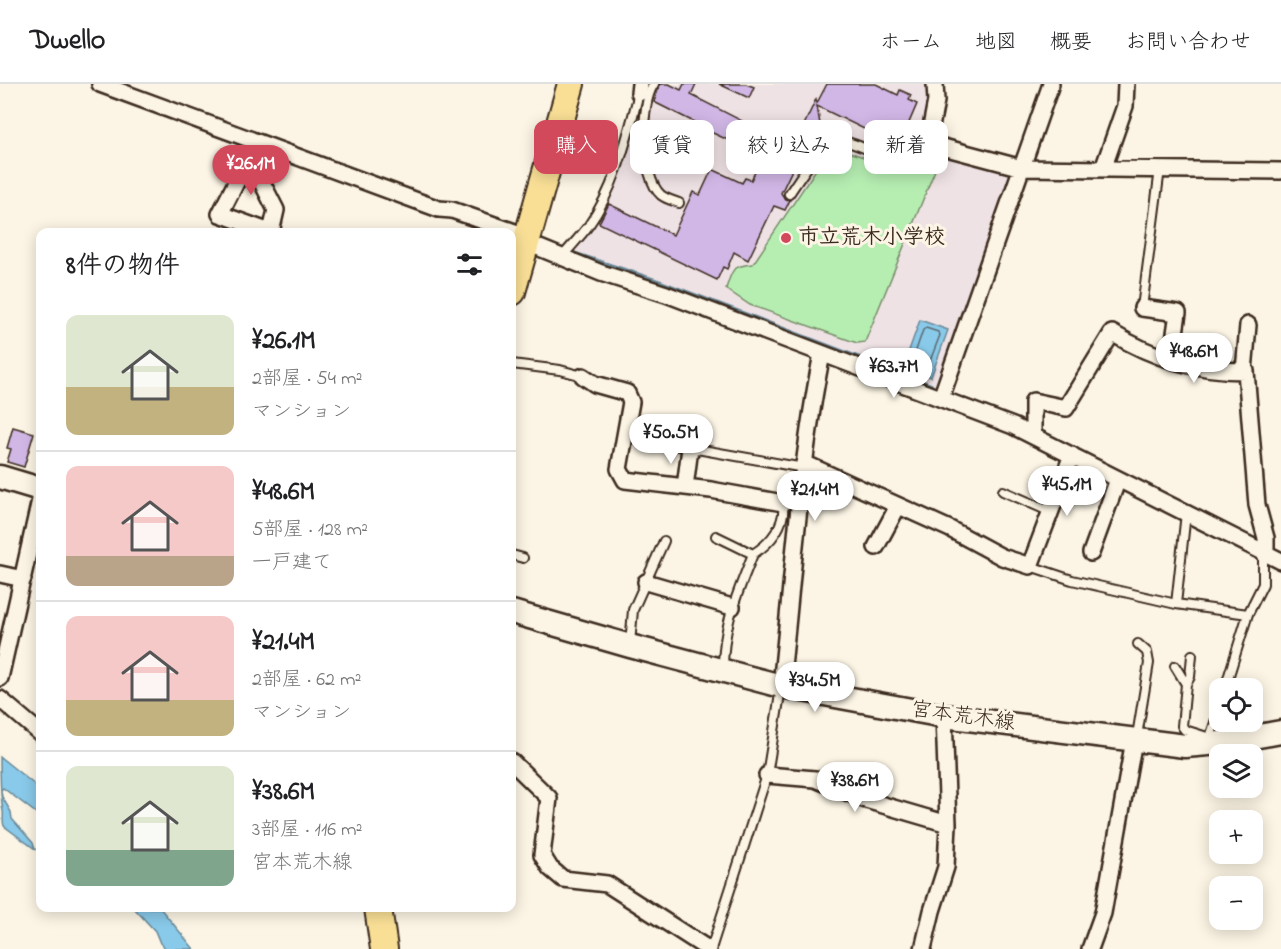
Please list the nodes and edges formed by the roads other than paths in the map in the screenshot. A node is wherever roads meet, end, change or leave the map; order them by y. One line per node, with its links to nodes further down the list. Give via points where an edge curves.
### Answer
1 (100, 84): 9 (street)
2 (571, 84): 23 (main road)
3 (654, 84): 18 (lane, via 645,116 645,154 651,179 662,195)
4 (935, 84): 8 (street)
5 (1051, 84): 13 (street)
6 (1126, 84): 14 (street, via 1125,106)
7 (639, 88): 24 (lane, via 604,198 589,225)
8 (932, 120)
9 (255, 141): 12 (street); 21 (street)
10 (948, 148): 13 (street)
11 (864, 149): 17 (lane, via 833,141 822,149)
12 (249, 157): 19 (street, via 220,214); 20 (street, via 276,210)
13 (1022, 168): 14 (street); 33 (street)
14 (1103, 169): 15 (street)
15 (1160, 169): 16 (street); 26 (lane)
16 (1281, 171)
17 (789, 194)
18 (679, 203)
19 (260, 228)
20 (272, 228)
21 (498, 228)
22 (516, 235): 23 (street)
23 (526, 239): 24 (street); 25 (main road)
24 (562, 257): 28 (street)
25 (516, 277)
26 (1142, 308): 29 (street, via 1178,313)
27 (1248, 325): 31 (street)
28 (822, 354): 33 (street); 38 (street)
29 (1171, 360): 31 (street, via 1214,371); 34 (street, via 1137,348 1112,333 1066,408 1033,401)
30 (516, 364): 32 (lane)
31 (1244, 371): 53 (street, via 1257,505 1266,538)
32 (583, 376): 41 (street, via 595,384 627,393 631,402 619,470 625,480)
33 (941, 398): 34 (street)
34 (1033, 436): 37 (street)
35 (663, 443): 36 (lane)
36 (690, 448): 38 (lane); 41 (street)
37 (1072, 455): 40 (street); 46 (street)
38 (804, 470): 44 (street); 45 (street); 74 (street)
39 (0, 477): 42 (main road)
40 (1118, 479): 47 (street); 52 (street)
41 (685, 487): 44 (street)
42 (36, 488)
43 (1003, 491): 46 (lane)
44 (783, 502): 54 (lane, via 779,530)
45 (898, 506): 51 (street); 58 (street, via 1002,557)
46 (1051, 512): 58 (street)
47 (1186, 513): 53 (street); 62 (lane)
48 (36, 519): 60 (street)
49 (716, 536): 54 (lane)
50 (664, 541): 61 (lane)
51 (876, 547)
52 (1091, 553)
53 (1264, 553): 57 (street); 65 (lane, via 1263,584)
54 (753, 554): 63 (lane)
55 (516, 556): 56 (lane)
56 (524, 558)
57 (1281, 561)
58 (1030, 566): 62 (lane)
59 (0, 574): 60 (street)
60 (23, 579): 71 (street)
61 (646, 582): 63 (street); 67 (lane, via 633,610)
62 (1176, 604): 65 (lane)
63 (732, 607): 70 (lane, via 723,643)
64 (516, 613): 67 (main road, 宮本荒木線)
65 (1248, 614): 72 (lane)
66 (1138, 644): 80 (lane, via 1147,652 1149,663)
67 (630, 646): 70 (main road, 宮本荒木線)
68 (1192, 655): 73 (lane)
69 (1175, 666): 73 (lane)
70 (723, 671): 74 (main road, 宮本荒木線)
71 (0, 678)
72 (1228, 678)
73 (1186, 684): 81 (lane, via 1182,726)
74 (782, 686): 76 (main road, 宮本荒木線); 83 (lane)
75 (0, 699): 77 (street)
76 (944, 716): 80 (main road, 宮本荒木線); 84 (street)
77 (36, 730)
78 (1215, 732): 81 (lane)
79 (1281, 732): 81 (main road, 宮本荒木線)
80 (1135, 740): 81 (main road, 宮本荒木線, via 1185,746); 89 (street, via 1103,913)
81 (1213, 742)
82 (516, 766): 87 (street, via 549,798 542,855 550,868 563,879 607,884)
83 (767, 776): 84 (street, via 815,778 867,800); 87 (lane)
84 (948, 824): 88 (street, via 946,867)
85 (379, 912): 86 (main road)
86 (384, 949)
87 (709, 949)
88 (923, 949)
89 (1090, 949)

